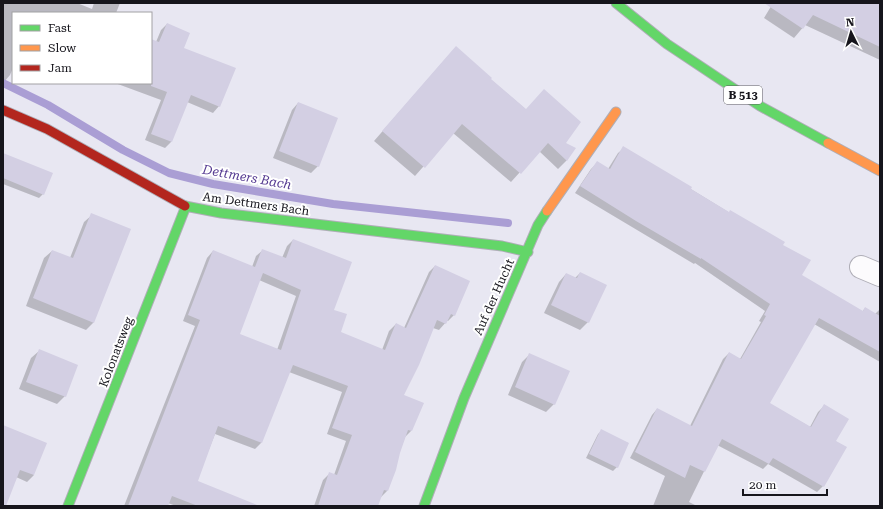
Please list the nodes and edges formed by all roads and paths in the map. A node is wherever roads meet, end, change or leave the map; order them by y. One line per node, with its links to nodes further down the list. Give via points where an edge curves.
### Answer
1 (616, 3): 4 (street, B 513, via 667,44 760,106)
2 (3, 110): 5 (street, Am Dettmers Bach, via 47,129)
3 (616, 112): 6 (street, Auf der Hucht, via 538,226)
4 (880, 171)
5 (186, 206): 6 (street, Am Dettmers Bach, via 221,213 502,246); 7 (street, Kolonatsweg)
6 (528, 252): 8 (street, Auf der Hucht, via 464,398)
7 (68, 506)
8 (424, 506)

